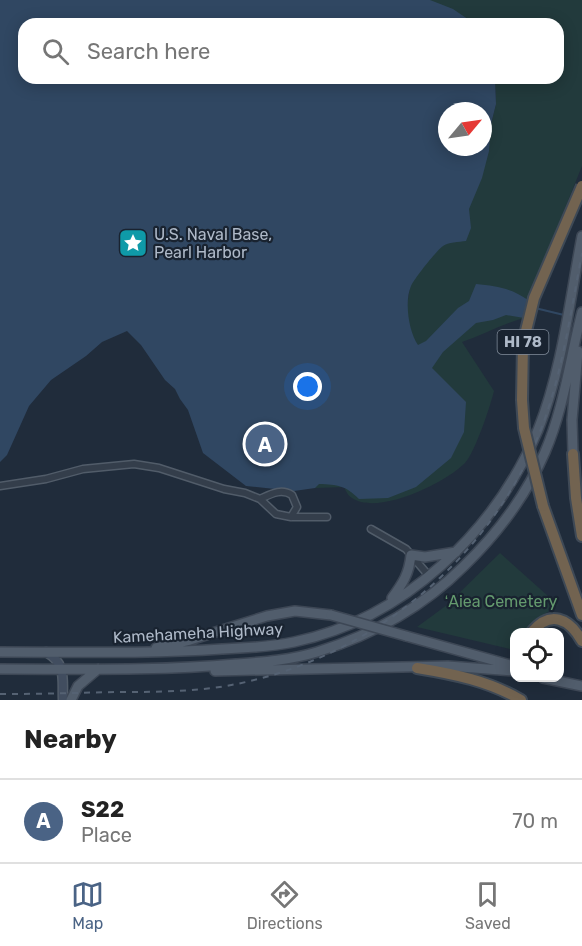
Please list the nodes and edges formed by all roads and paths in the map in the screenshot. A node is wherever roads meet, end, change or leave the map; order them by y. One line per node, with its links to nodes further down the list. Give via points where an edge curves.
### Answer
1 (582, 186): 17 (highway, HI 78, bridge, via 534,298 522,343 524,428 543,506)
2 (582, 236): 12 (main road, Kamehameha Highway, via 554,379 538,429 515,477)
3 (582, 312): 4 (main road, Kamehameha Highway)
4 (580, 325): 5 (main road, Kamehameha Highway, via 572,420); 15 (main road, Kamehameha Highway, via 560,410 528,489 478,553)
5 (577, 457): 11 (highway, via 576,498)
6 (0, 486): 7 (street, via 83,469 134,464)
7 (260, 499): 8 (street, via 276,514); 8 (street, via 286,491 297,507)
8 (291, 517): 9 (street)
9 (327, 517)
10 (371, 529): 13 (street)
11 (582, 536)
12 (456, 552): 13 (main road); 14 (main road, Kamehameha Highway)
13 (411, 555): 14 (street); 16 (main road, via 406,580)
14 (429, 576): 15 (main road); 16 (main road, Kamehameha Highway)
15 (420, 604): 28 (main road, Kamehameha Highway, via 362,636 315,653)
16 (387, 605): 22 (main road, Kamehameha Highway, via 344,627 295,642)
17 (582, 615)
18 (537, 628): 19 (highway, via 544,621 555,619 569,623)
19 (582, 640)
20 (0, 652): 21 (main road, Kamehameha Highway)
21 (46, 652): 22 (main road, Kamehameha Highway); 26 (main road)
22 (134, 653): 23 (main road, bridge, via 295,611 331,615)
23 (510, 665)
24 (417, 668): 28 (main road, via 229,672); 29 (main road); 35 (highway, via 461,675)
25 (0, 669): 26 (main road, Kamehameha Highway)
26 (62, 669): 27 (main road, Kamehameha Highway); 33 (main road)
27 (99, 669): 28 (main road, Kamehameha Highway); 34 (main road, via 78,686)
28 (189, 669)
29 (510, 671)
30 (564, 681): 32 (main road)
31 (562, 682): 32 (main road)
32 (582, 686)
33 (63, 700)
34 (70, 700)
35 (520, 700)

